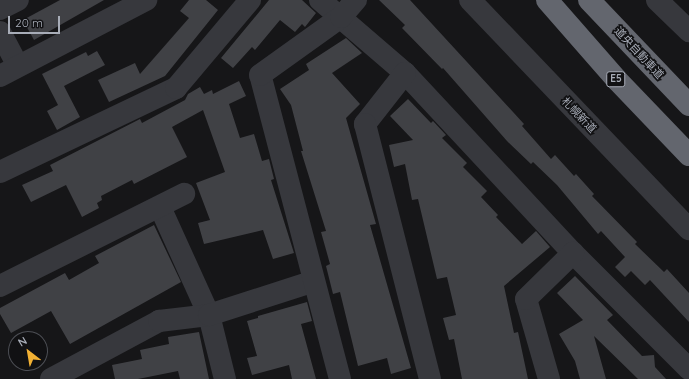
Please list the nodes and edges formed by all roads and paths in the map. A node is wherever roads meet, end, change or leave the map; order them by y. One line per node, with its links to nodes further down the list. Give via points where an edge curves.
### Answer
1 (18, 0): 10 (street)
2 (146, 0): 14 (street)
3 (250, 0): 18 (street, via 176,88)
4 (320, 0): 11 (street)
5 (356, 0): 11 (street)
6 (547, 0): 17 (highway, E5, via 617,80)
7 (589, 0): 16 (highway, 道央自動車道)
8 (658, 0): 12 (street)
9 (471, 1): 21 (street, 札幌新道)
10 (0, 9)
11 (341, 17): 15 (street); 23 (street, via 260,75)
12 (689, 31)
13 (0, 32): 14 (street)
14 (9, 71)
15 (405, 73): 22 (street); 30 (street, via 365,124)
16 (689, 106)
17 (689, 155)
18 (0, 172)
19 (184, 194): 20 (street)
20 (160, 207): 24 (street); 25 (street)
21 (689, 229)
22 (573, 253): 26 (street); 31 (street, via 526,299)
23 (314, 281): 25 (street); 29 (street)
24 (0, 286)
25 (209, 315): 27 (street, via 159,321); 28 (street)
26 (689, 369)
27 (51, 379)
28 (225, 379)
29 (340, 379)
30 (430, 379)
31 (549, 379)

